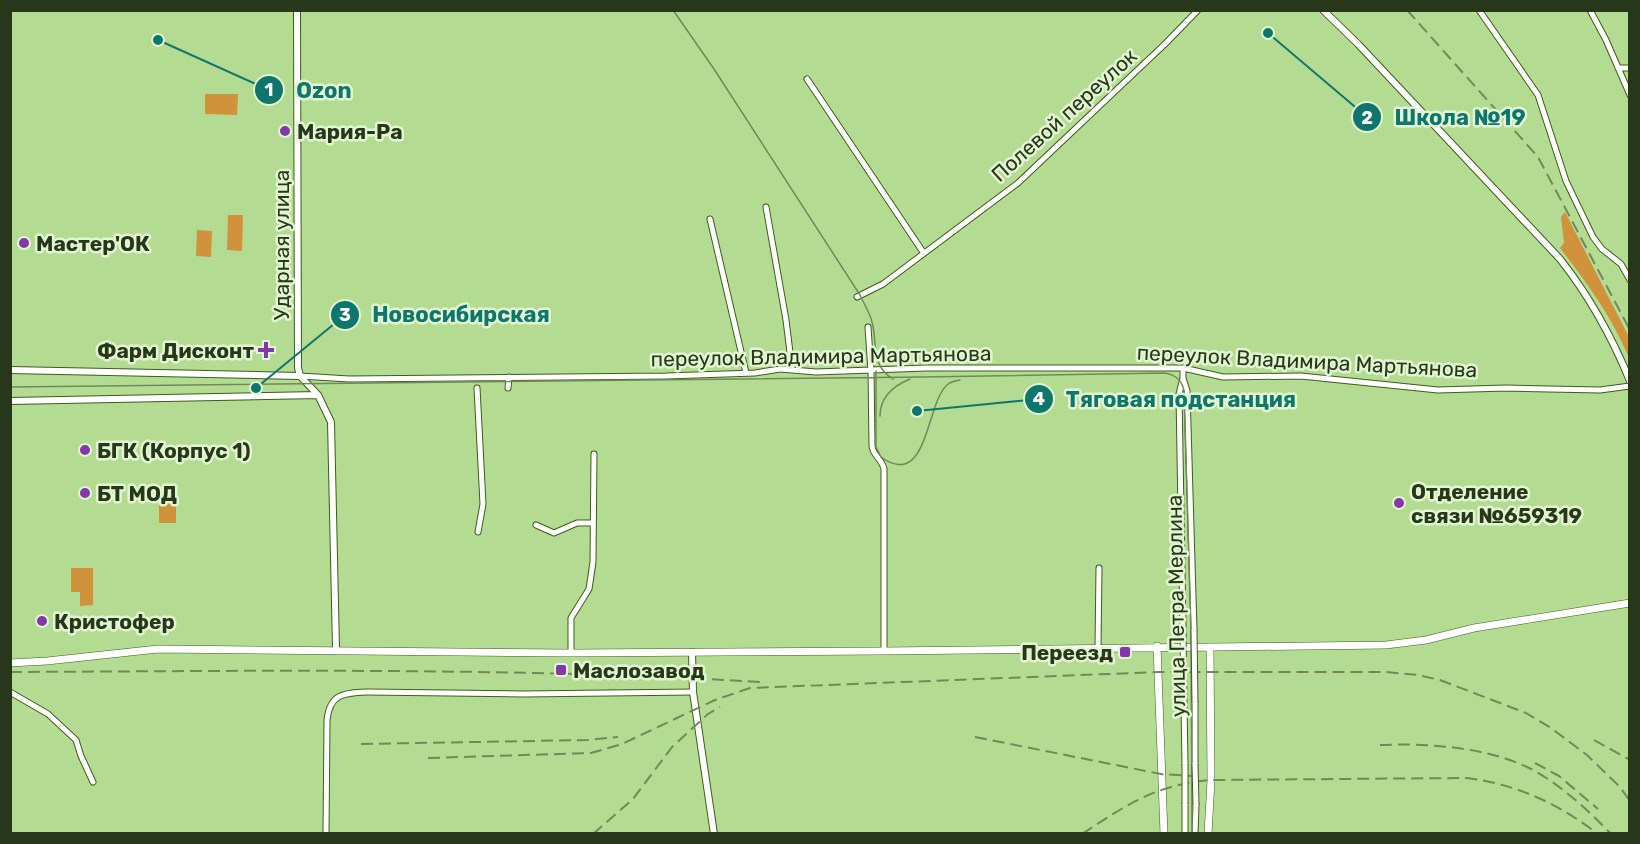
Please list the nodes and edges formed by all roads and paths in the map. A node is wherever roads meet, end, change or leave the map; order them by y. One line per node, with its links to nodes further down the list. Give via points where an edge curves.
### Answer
1 (297, 10): 21 (street, Ударная улица)
2 (1198, 10): 12 (street, Полевой переулок, via 1018,183)
3 (1323, 10): 24 (street, via 1560,259 1600,318)
4 (1479, 10): 13 (street, via 1538,95 1566,181 1593,237 1621,264)
5 (1590, 10): 6 (street)
6 (1618, 68): 7 (street); 9 (street)
7 (1629, 68)
8 (807, 79): 12 (street)
9 (1629, 95)
10 (766, 207): 17 (street)
11 (710, 219): 20 (street)
12 (923, 252): 14 (street, Полевой переулок, via 883,284)
13 (1629, 280)
14 (857, 297)
15 (868, 327): 19 (street)
16 (1183, 368): 19 (street, переулок Владимира Мартьянова); 23 (street, улица Петра Мерлина); 24 (street, переулок Владимира Мартьянова, via 1223,377 1301,376 1438,390 1600,390)
17 (792, 369): 19 (street, переулок Владимира Мартьянова); 20 (street, переулок Владимира Мартьянова)
18 (10, 370): 21 (street, переулок Владимира Мартьянова)
19 (871, 371): 39 (street, via 873,450 884,469)
20 (746, 373): 22 (street, переулок Владимира Мартьянова)
21 (300, 376): 22 (street, переулок Владимира Мартьянова); 27 (street)
22 (509, 377): 26 (street)
23 (1183, 378): 49 (street, улица Петра Мерлина, bridge, via 1179,394); 50 (street, улица Петра Мерлина, bridge, via 1187,391 1194,630)
24 (1629, 383)
25 (477, 388): 32 (street, via 483,504)
26 (508, 388)
27 (318, 395): 28 (street); 38 (street, via 331,422)
28 (10, 401)
29 (594, 454): 30 (street)
30 (593, 523): 31 (street, via 577,523 554,533); 40 (street, via 590,584 572,615)
31 (536, 525)
32 (478, 532)
33 (1099, 568): 36 (street)
34 (1629, 603): 37 (main road, via 1386,645)
35 (1157, 646): 36 (main road); 37 (main road); 48 (main road, улица Петра Мерлина)
36 (1098, 647): 39 (main road)
37 (1210, 647): 51 (main road, улица Петра Мерлина)
38 (336, 649): 40 (main road); 42 (main road, via 158,649)
39 (884, 651): 41 (main road)
40 (571, 652): 41 (main road)
41 (693, 652): 44 (street)
42 (10, 663)
43 (10, 692): 45 (street, via 48,714 76,740)
44 (693, 692): 46 (street, via 355,692 334,699 327,720); 47 (street)
45 (93, 782)
46 (326, 834)
47 (714, 834)
48 (1164, 834)
49 (1185, 834)
50 (1195, 834)
51 (1208, 834)

